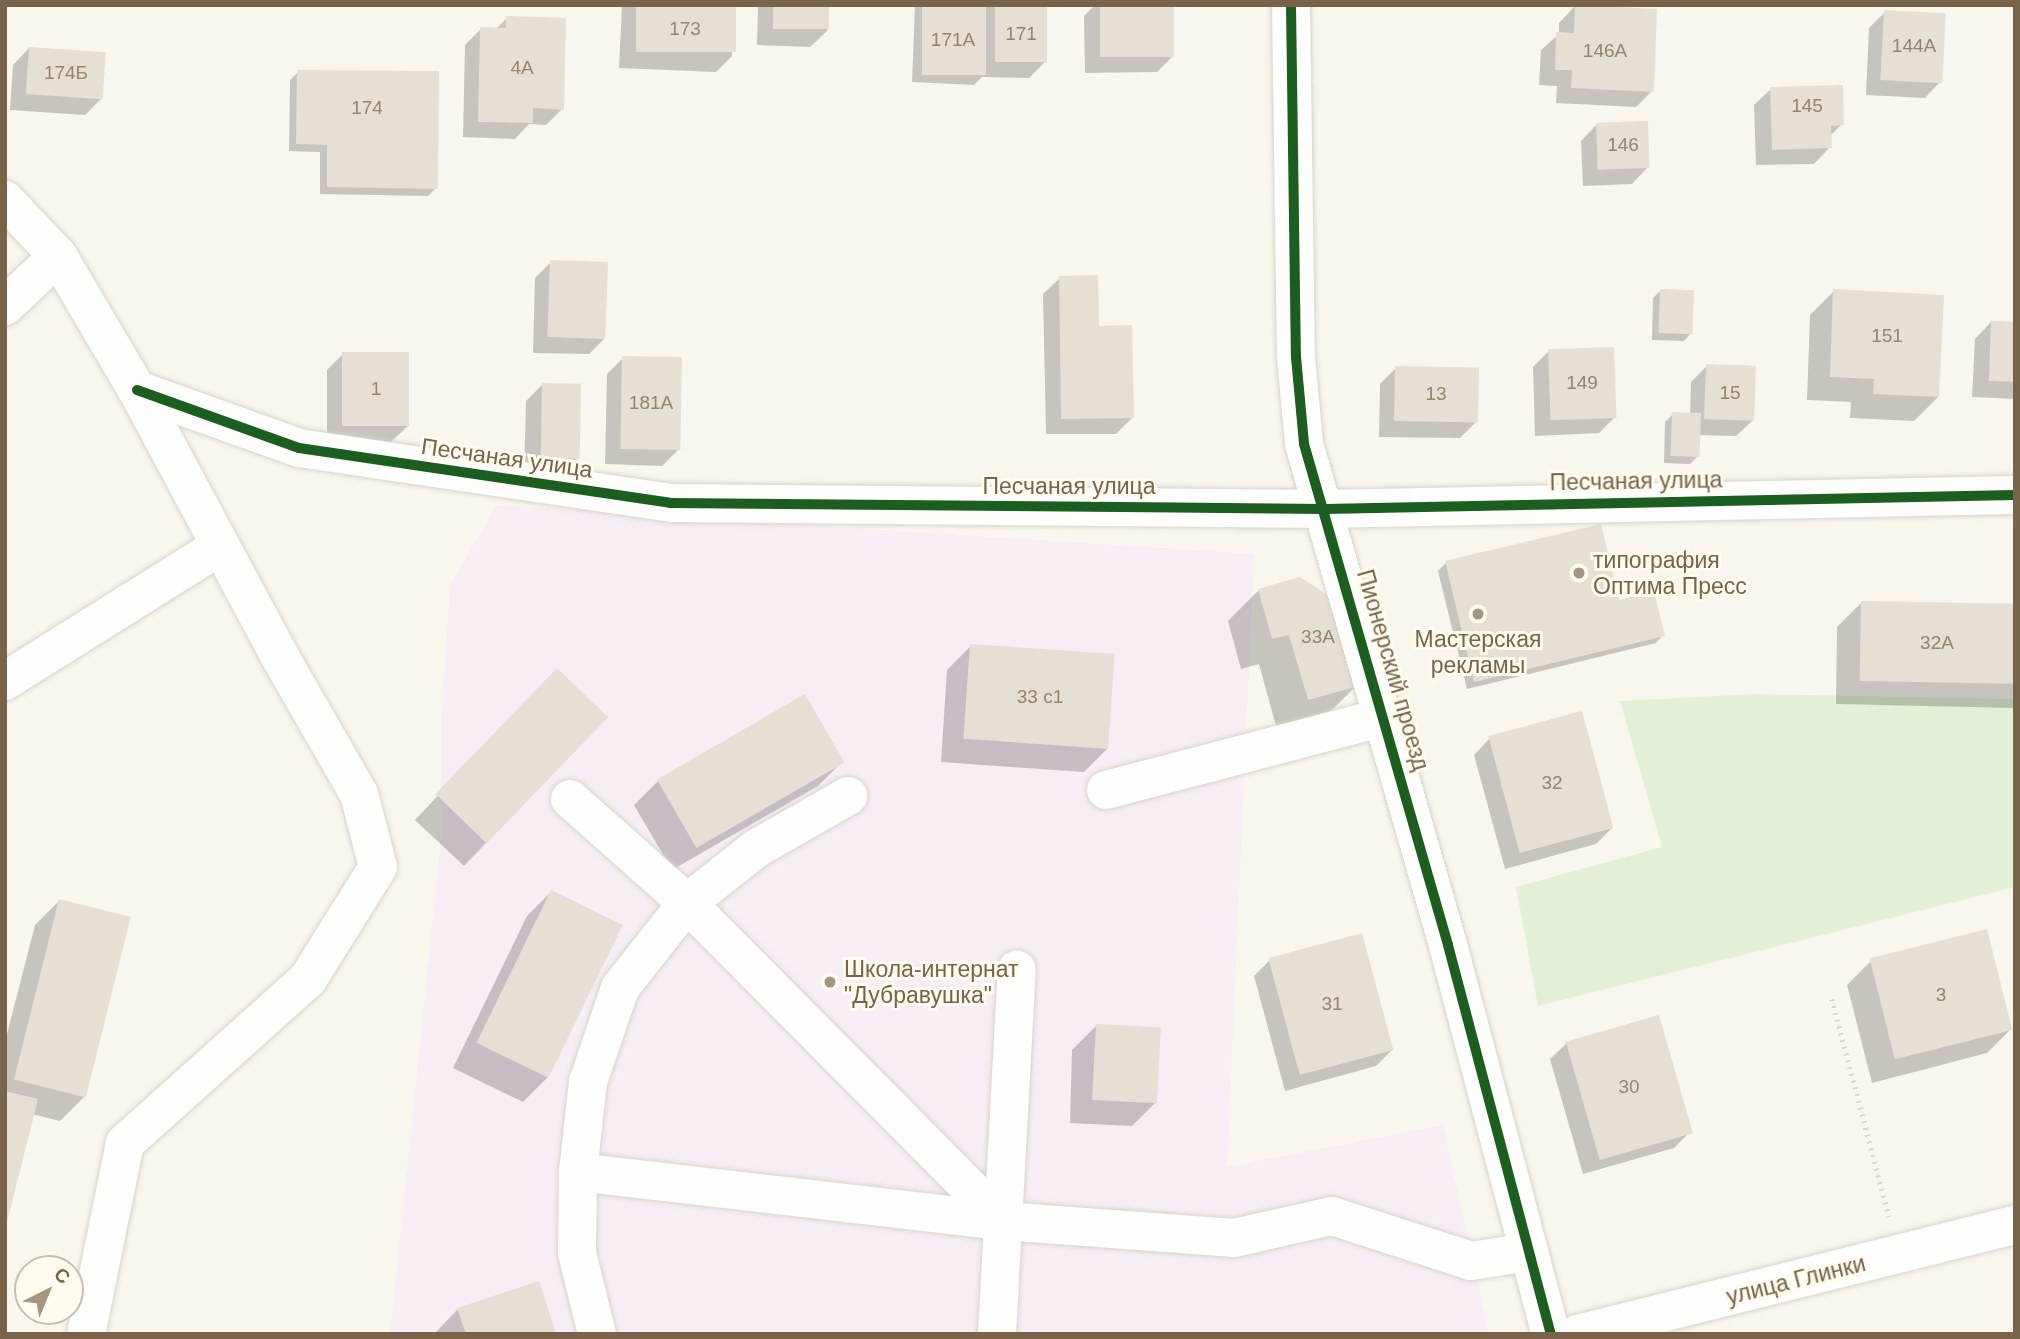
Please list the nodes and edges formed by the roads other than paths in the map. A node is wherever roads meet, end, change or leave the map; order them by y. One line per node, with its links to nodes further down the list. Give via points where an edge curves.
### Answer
1 (1291, 5): 7 (street, Пионерский проезд, via 1296,356 1304,444)
2 (5, 200): 3 (street)
3 (58, 256): 4 (street); 5 (street)
4 (5, 306)
5 (138, 390): 7 (street, Песчаная улица, via 299,448 670,503); 8 (street)
6 (2015, 495): 7 (street, Песчаная улица)
7 (1325, 509): 10 (street, Пионерский проезд)
8 (219, 547): 9 (street); 20 (street, via 359,794 379,867 308,979 125,1143 83,1330)
9 (5, 681)
10 (1384, 718): 11 (street); 19 (street, Пионерский проезд)
11 (1106, 790)
12 (848, 796): 14 (street, via 757,848)
13 (570, 799): 14 (street)
14 (687, 903): 16 (street, via 620,988 588,1082); 17 (street)
15 (1017, 970): 17 (street)
16 (578, 1172): 17 (street); 21 (street, via 577,1254)
17 (1003, 1221): 19 (street, via 1234,1238 1332,1216 1471,1261); 22 (street)
18 (2015, 1225): 24 (street, улица Глинки)
19 (1529, 1252): 23 (street, Пионерский проезд)
20 (86, 1334)
21 (597, 1334)
22 (997, 1334)
23 (1550, 1334)
24 (1577, 1334)

